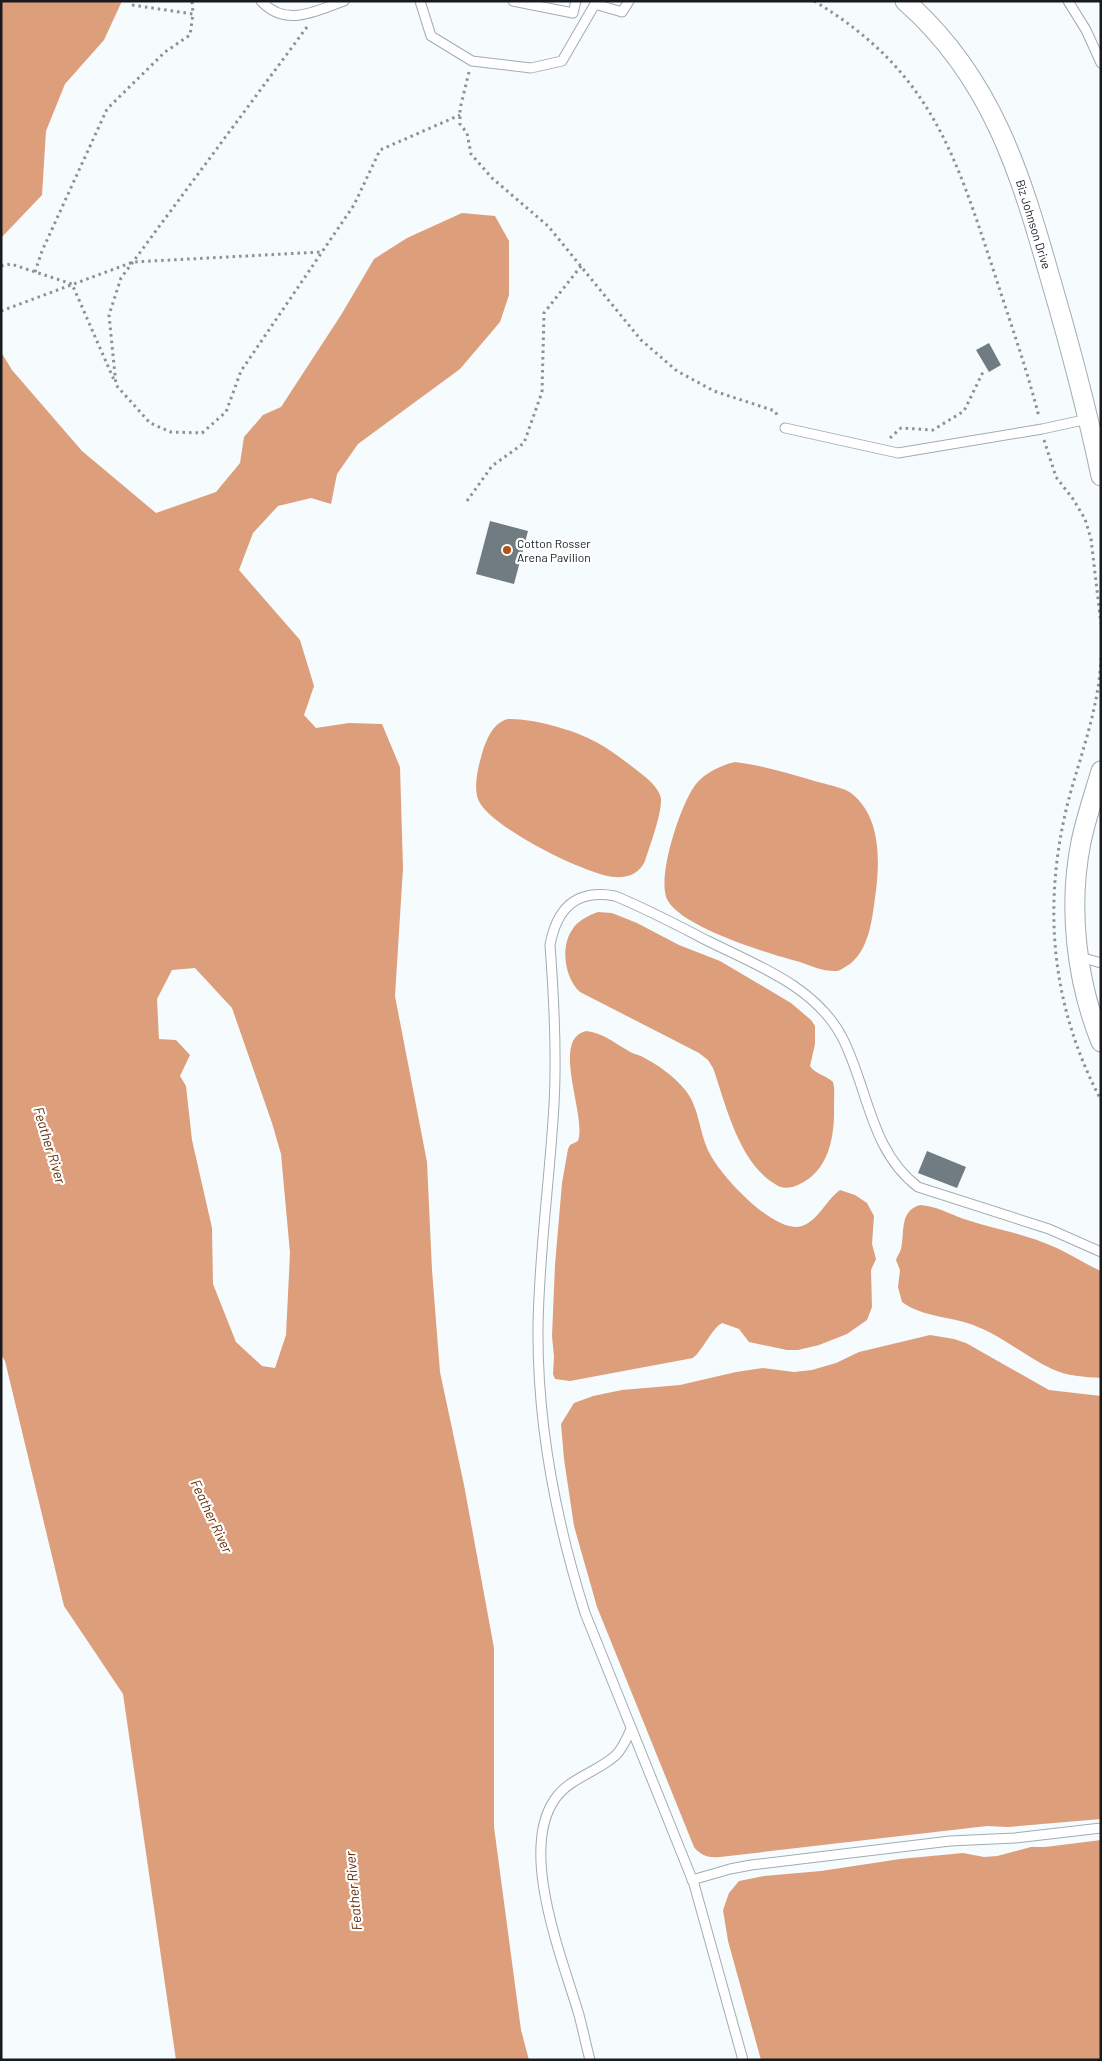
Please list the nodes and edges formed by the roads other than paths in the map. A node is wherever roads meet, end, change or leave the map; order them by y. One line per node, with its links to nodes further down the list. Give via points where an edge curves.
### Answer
1 (261, 1): 2 (lane, via 271,12 301,16)
2 (344, 1)
3 (420, 1): 10 (lane, via 431,36 472,61 530,68 562,61)
4 (513, 1): 9 (lane)
5 (576, 1): 9 (lane)
6 (629, 1): 10 (lane, via 622,12 595,4)
7 (905, 1): 12 (street, Biz Johnson Drive, via 931,26 963,66 982,94 1011,152 1038,235)
8 (1068, 1): 11 (lane)
9 (573, 14): 10 (lane)
10 (582, 26)
11 (1101, 63)
12 (1088, 419): 13 (lane, via 898,453); 14 (street, Biz Johnson Drive)
13 (785, 428)
14 (1101, 476)
15 (1101, 772): 16 (street, via 1081,842 1077,870 1075,904)
16 (1080, 957): 17 (lane); 18 (street, via 1087,1001)
17 (1101, 963)
18 (1101, 1042)
19 (1101, 1252): 20 (lane, via 1049,1229 937,1195 906,1178 886,1149 841,1036 813,1000 792,984 615,896 601,893 572,901 553,928 550,945 555,1068 541,1268 539,1360 547,1451 559,1522 585,1613)
20 (631, 1729): 22 (lane); 23 (lane, via 617,1754 555,1798 542,1832 544,1891)
21 (1101, 1828): 22 (lane, via 1015,1838 950,1841 751,1865)
22 (692, 1880): 24 (lane)
23 (590, 2060)
24 (743, 2060)

